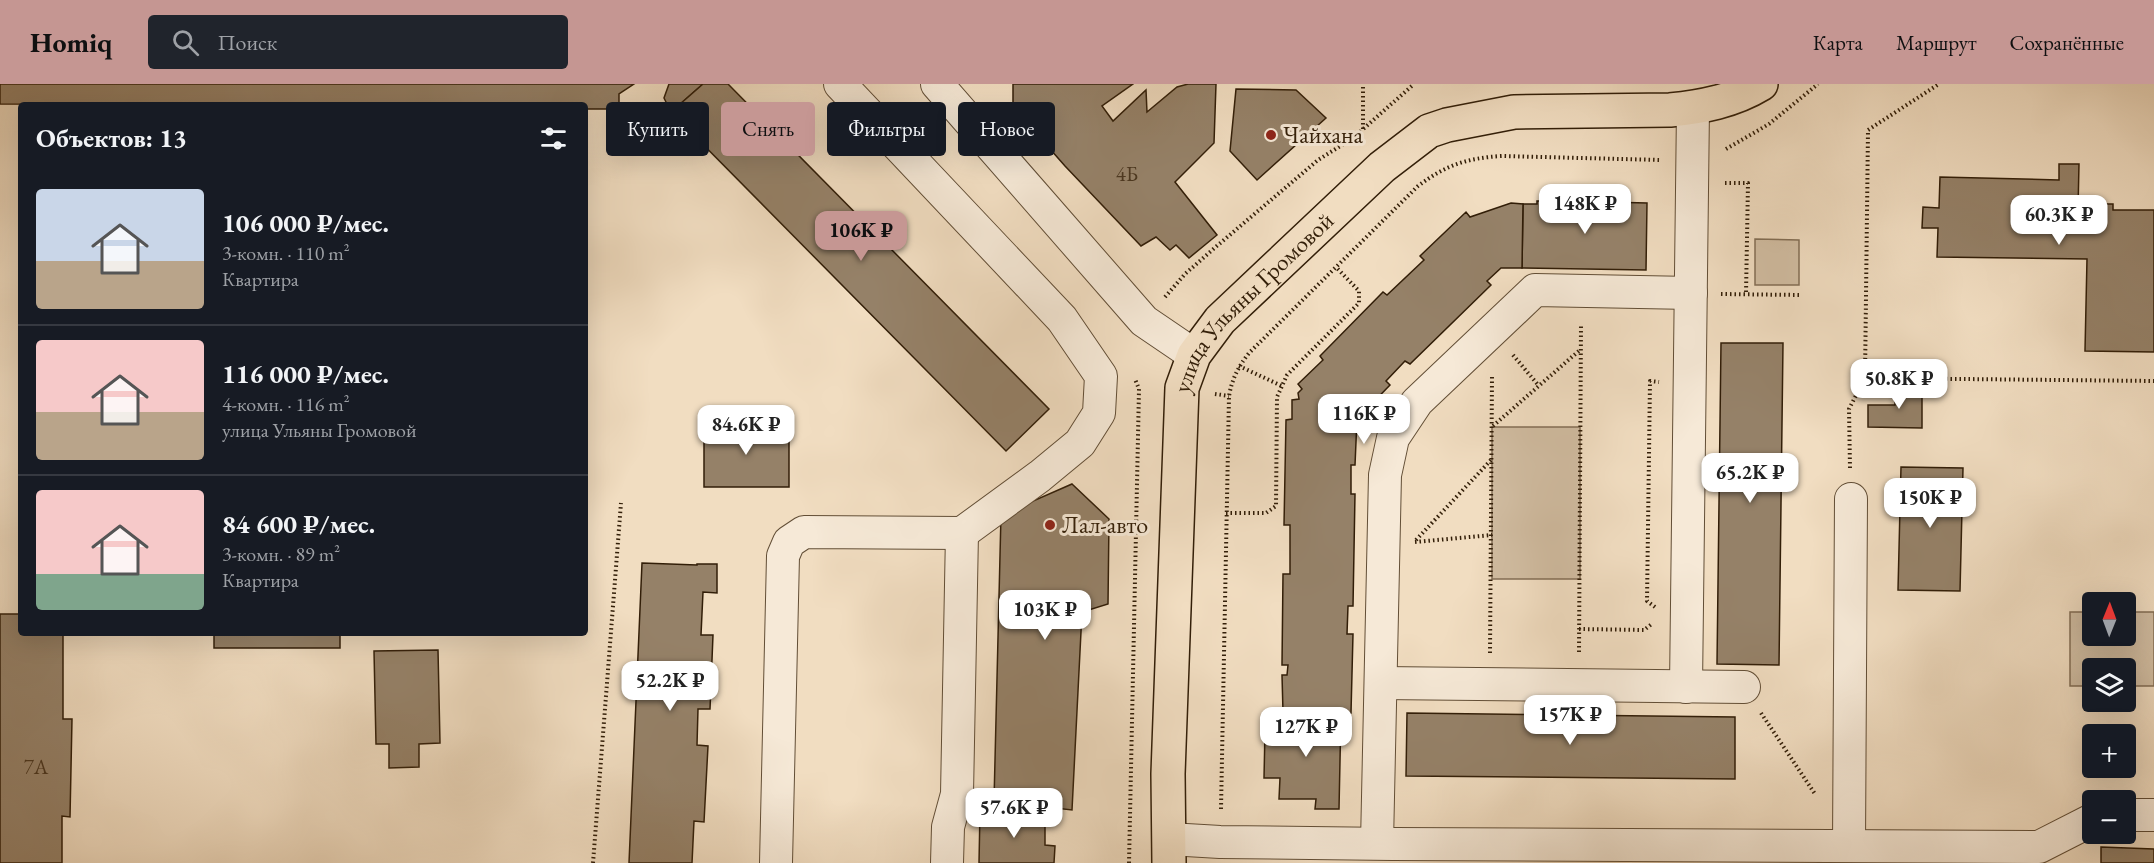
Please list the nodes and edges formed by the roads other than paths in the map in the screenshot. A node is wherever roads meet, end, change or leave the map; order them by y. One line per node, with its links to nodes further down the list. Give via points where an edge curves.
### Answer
1 (840, 84): 8 (street, via 1062,319 1101,376 1099,413 1080,443)
2 (938, 84): 6 (street, via 1144,321)
3 (1761, 84): 4 (main road, улица Ульяны Громовой, via 1728,100)
4 (1693, 108): 5 (street, via 1699,160); 6 (main road, улица Ульяны Громовой, via 1514,112 1429,131 1382,167 1220,320)
5 (1691, 293): 9 (street, via 1535,290 1417,402 1393,438 1386,475); 10 (street, via 1690,382 1676,615)
6 (1194, 355): 17 (main road, улица Ульяны Громовой, via 1182,388 1168,762)
7 (1851, 499): 16 (street)
8 (962, 533): 19 (street, via 804,532 789,542 783,556); 20 (street, via 957,794 948,826)
9 (1381, 684): 10 (street); 15 (street)
10 (1686, 687): 11 (street)
11 (1744, 687)
12 (2136, 815): 13 (street)
13 (2154, 816)
14 (2082, 825): 18 (street, via 2039,847)
15 (1377, 843): 16 (street); 17 (street, via 1220,842)
16 (1849, 846): 18 (street)
17 (1169, 851)
18 (1897, 854)
19 (776, 863)
20 (947, 863)

